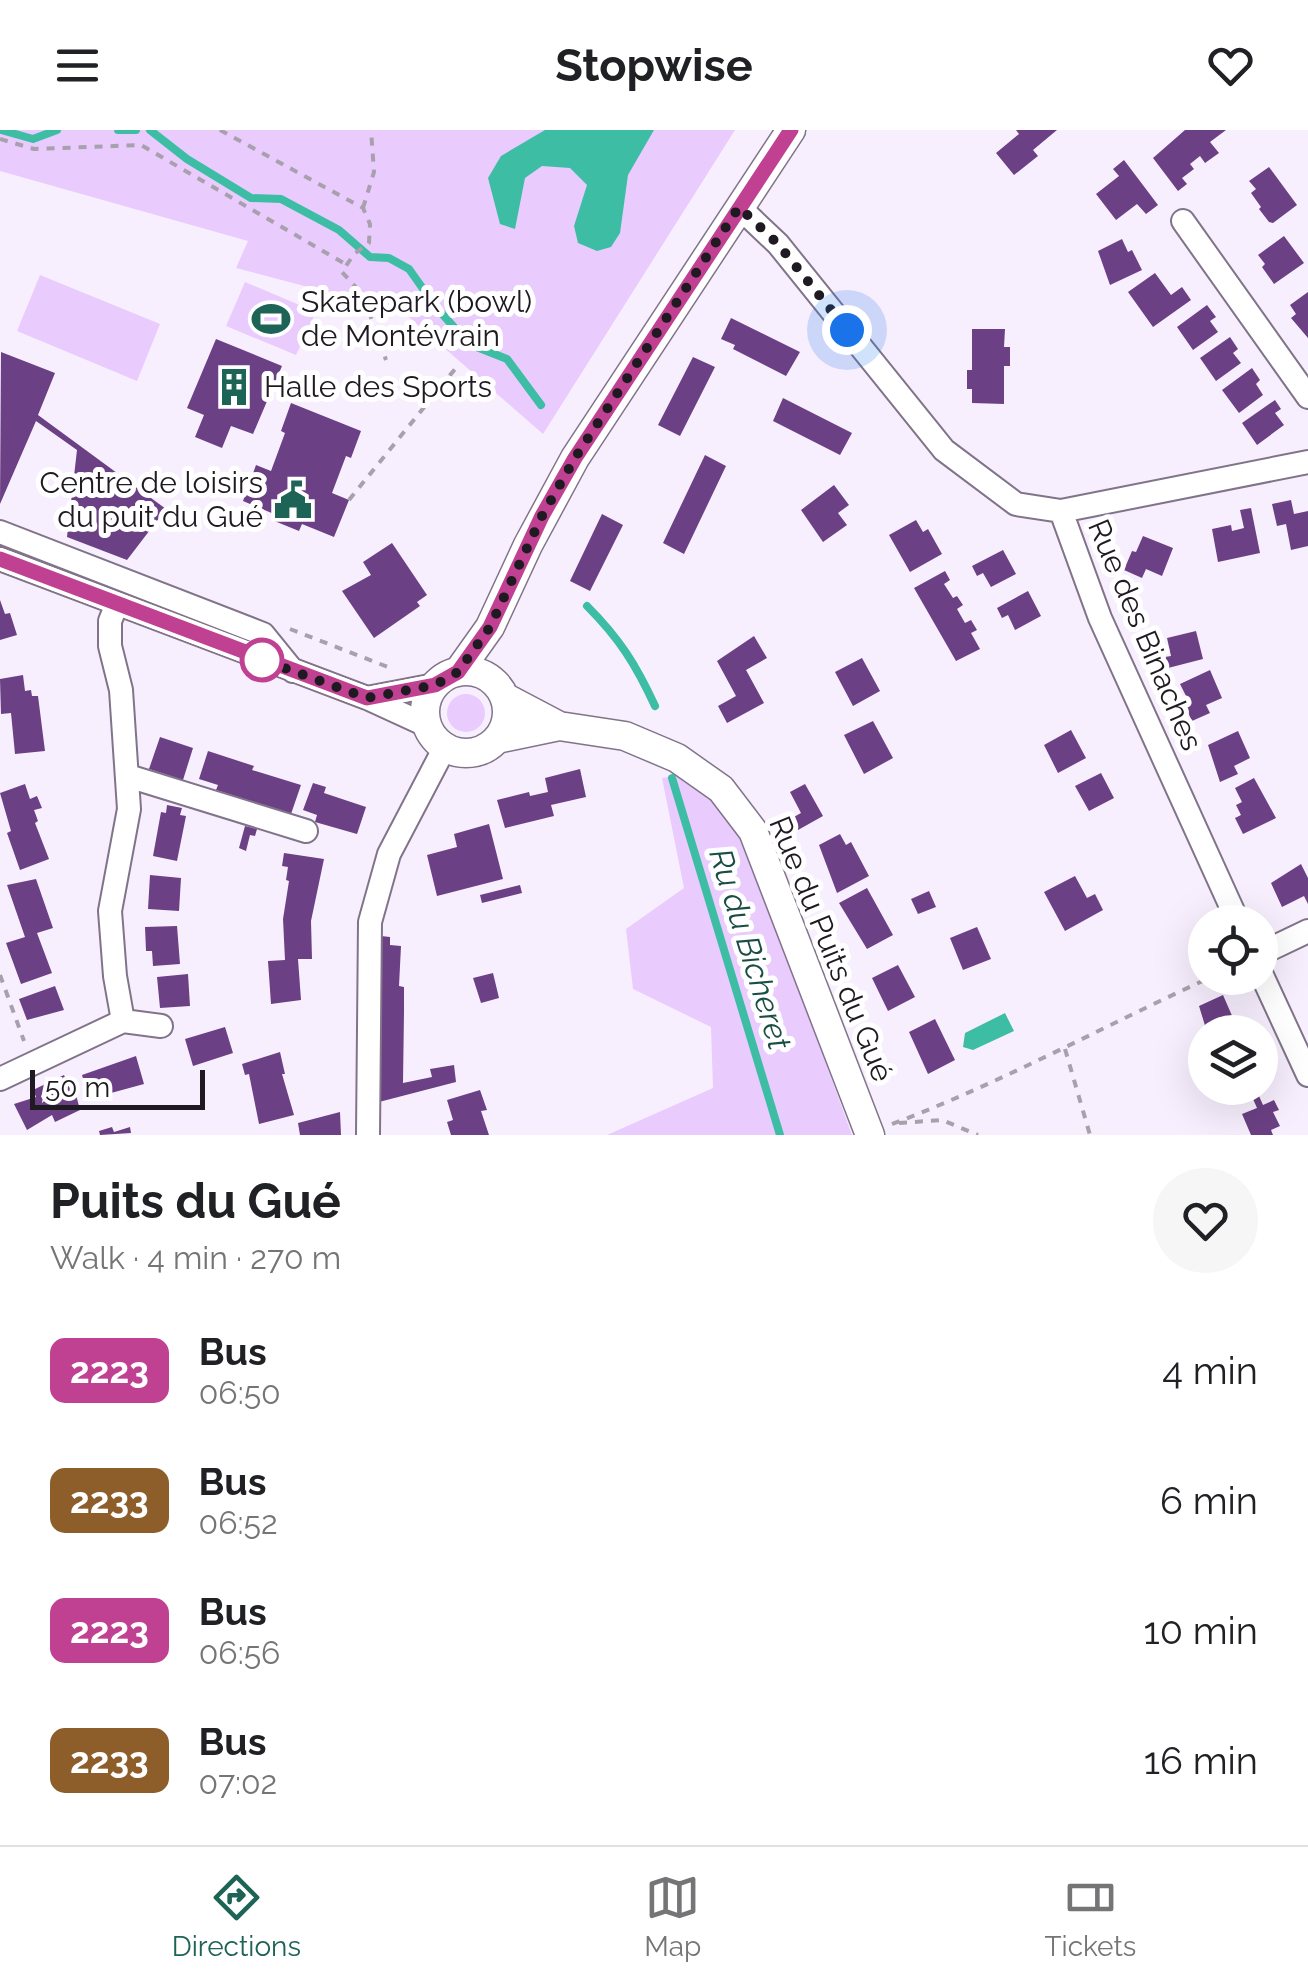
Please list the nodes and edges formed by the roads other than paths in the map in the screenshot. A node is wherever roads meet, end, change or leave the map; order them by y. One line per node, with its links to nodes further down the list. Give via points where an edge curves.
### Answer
1 (791, 130): 2 (main road)
2 (739, 207): 6 (street, Rue des Binaches, via 778,244 944,450 1016,504); 10 (main road, via 575,458)
3 (1183, 221): 4 (street)
4 (1308, 397)
5 (1308, 462): 6 (street)
6 (1061, 510): 20 (street, Rue des Binaches, via 1100,618)
7 (0, 532): 11 (street, via 263,634)
8 (0, 559): 9 (street)
9 (117, 604): 11 (street); 18 (street, via 110,646)
10 (490, 627): 12 (main road); 13 (main road)
11 (295, 673): 14 (street)
12 (446, 678): 13 (main road, via 477,672); 14 (street); 16 (main road, via 426,704)
13 (499, 690): 15 (main road, Rue du Puits du Gué); 17 (main road, via 506,719)
14 (367, 698): 16 (street)
15 (559, 726): 17 (main road, Rue du Puits du Gué); 28 (main road, Rue du Puits du Gué, via 625,736 677,758 721,789 753,831)
16 (436, 736): 17 (main road, via 456,752 478,751); 29 (street, via 370,922)
17 (497, 738)
18 (128, 776): 19 (street); 24 (street, via 110,911)
19 (306, 831)
20 (1230, 905)
21 (1308, 931): 22 (street)
22 (1278, 945)
23 (1271, 995): 26 (street)
24 (122, 1021): 25 (street); 27 (street)
25 (161, 1026)
26 (1308, 1075)
27 (0, 1079)
28 (878, 1129)
29 (368, 1135)

